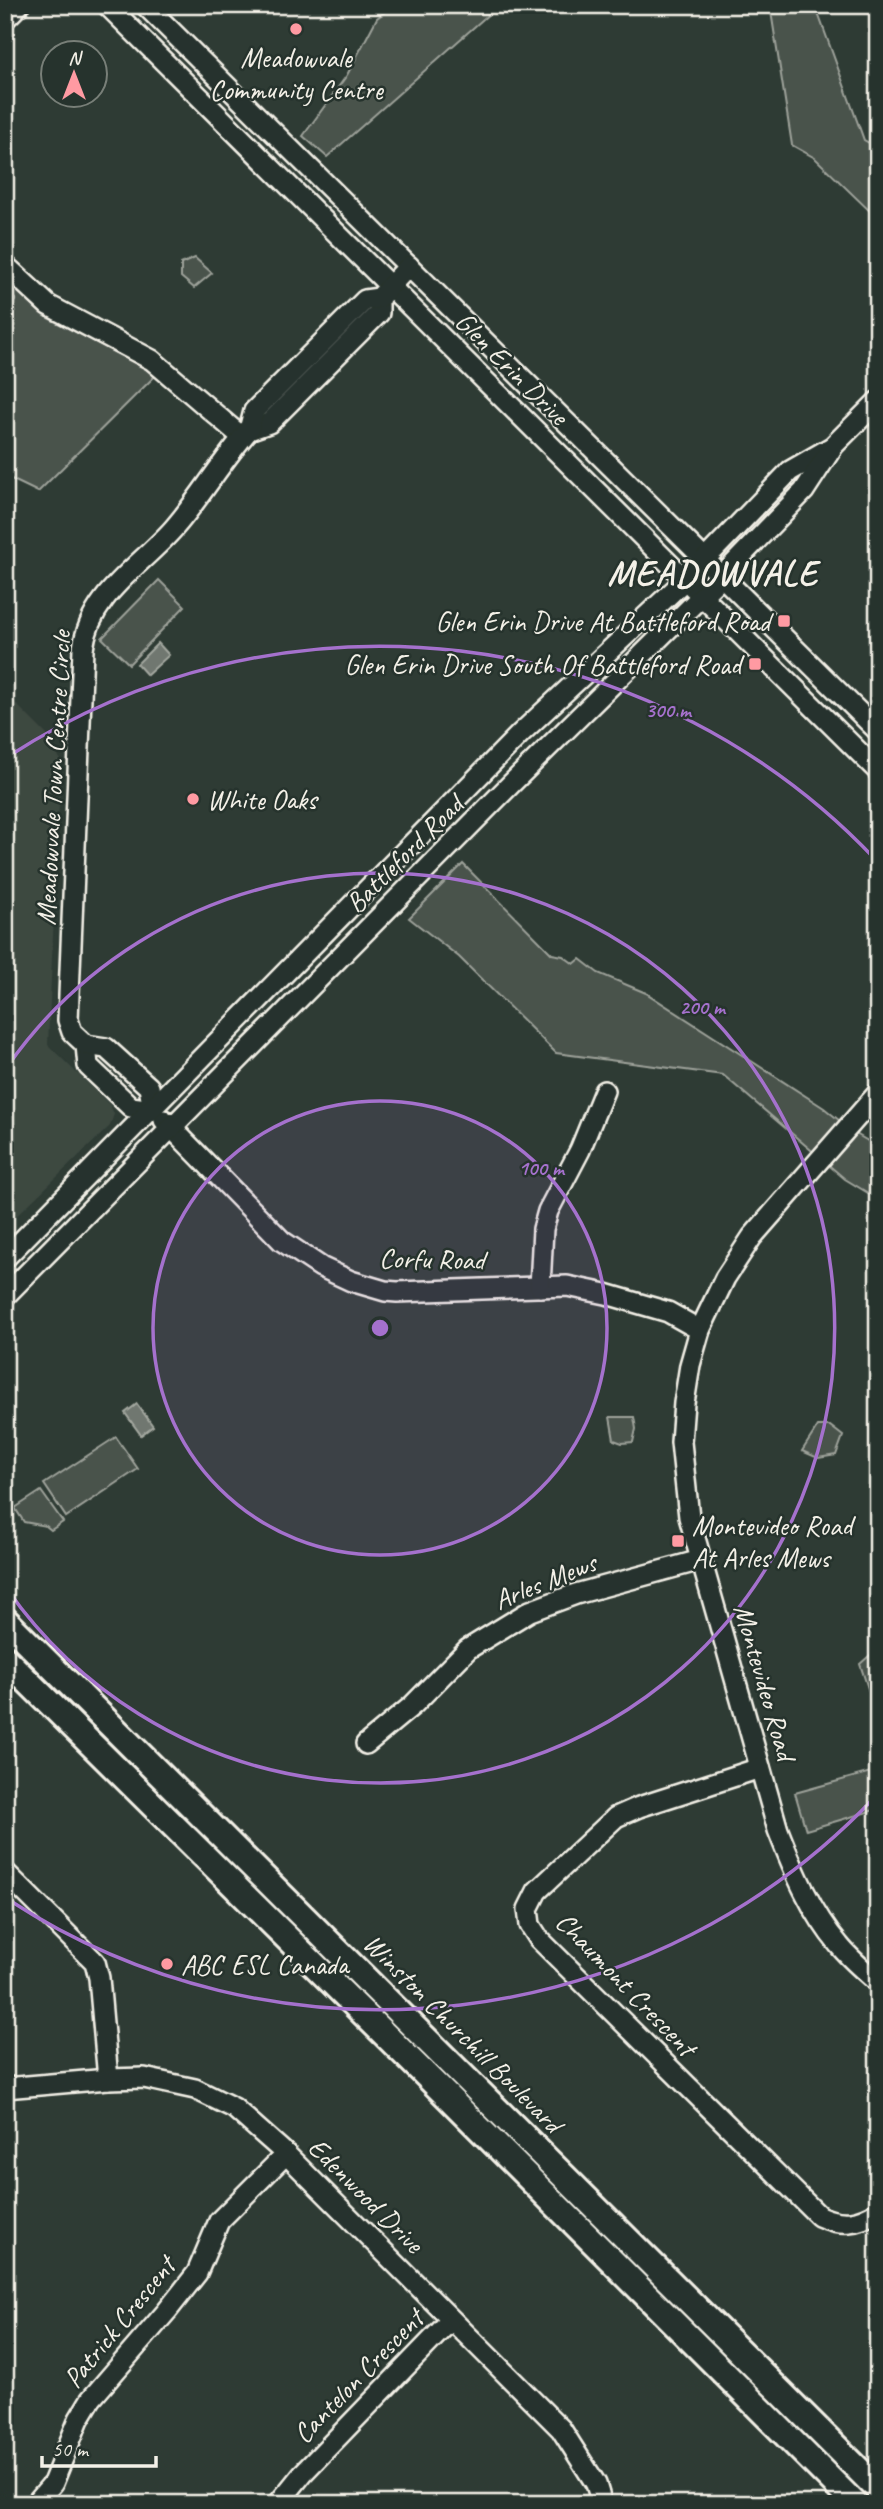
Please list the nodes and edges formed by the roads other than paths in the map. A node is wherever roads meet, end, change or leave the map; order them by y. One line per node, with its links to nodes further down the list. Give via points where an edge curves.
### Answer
1 (19, 5): 4 (street)
2 (107, 5): 7 (street, Glen Erin Drive)
3 (145, 5): 6 (street, Glen Erin Drive)
4 (5, 19)
5 (5, 265): 9 (street, via 48,305 152,360)
6 (409, 266): 7 (street, Meadowvale Town Centre Circle); 11 (street, Glen Erin Drive)
7 (385, 293): 9 (street, Meadowvale Town Centre Circle, via 365,300 254,411); 13 (street, Glen Erin Drive)
8 (878, 401): 10 (street, Battleford Road)
9 (246, 433): 17 (street, Meadowvale Town Centre Circle, via 174,528 100,603 87,627 68,1020 72,1032)
10 (834, 445): 11 (street, Battleford Road, via 790,471); 12 (street, Battleford Road, via 804,491)
11 (705, 559): 12 (street, Glen Erin Drive); 13 (street, Battleford Road)
12 (722, 576): 14 (street, Battleford Road); 15 (street, Glen Erin Drive)
13 (685, 580): 14 (street, Glen Erin Drive); 20 (street, Battleford Road, via 521,733)
14 (702, 597): 16 (street, Glen Erin Drive); 21 (street, Battleford Road)
15 (878, 731)
16 (878, 771)
17 (86, 1045): 20 (street, via 106,1048 149,1087); 20 (street, Meadowvale Town Centre Circle, via 88,1066 122,1099 131,1107)
18 (604, 1091): 23 (street, via 548,1211)
19 (878, 1093): 25 (street, Montevideo Road, via 752,1237 725,1278)
20 (153, 1110): 21 (street, Corfu Road); 22 (street, Battleford Road)
21 (171, 1128): 23 (street, Corfu Road, via 282,1241 351,1281 397,1292); 24 (street, Battleford Road)
22 (5, 1258)
23 (540, 1287): 25 (street, Corfu Road, via 567,1286 606,1294 668,1312)
24 (5, 1296)
25 (700, 1330): 26 (street, Montevideo Road, via 690,1364 681,1442 689,1517)
26 (701, 1560): 29 (street, Arles Mews, via 530,1611 468,1649); 30 (street, Montevideo Road)
27 (5, 1620): 38 (main road, Winston Churchill Boulevard)
28 (5, 1659): 42 (main road, Winston Churchill Boulevard)
29 (366, 1744)
30 (760, 1768): 32 (street, Montevideo Road, via 778,1830 813,1909 839,1946); 36 (street, Chaumont Crescent, via 616,1817 537,1891 528,1909 530,1925 819,2216 835,2224 865,2220)
31 (5, 1872): 33 (street, via 95,1962)
32 (878, 1983)
33 (108, 2079): 34 (street, Edenwood Drive); 35 (street, Edenwood Drive, via 144,2078 195,2089 234,2108)
34 (5, 2088)
35 (286, 2154): 37 (street, Edenwood Drive); 39 (street, Patrick Crescent, via 219,2221 197,2273 91,2399 53,2483)
36 (878, 2211)
37 (451, 2319): 40 (street, Cantelon Crescent); 41 (street, Edenwood Drive, via 561,2429 596,2484)
38 (878, 2489)
39 (36, 2504)
40 (278, 2504)
41 (602, 2504)
42 (855, 2504)

